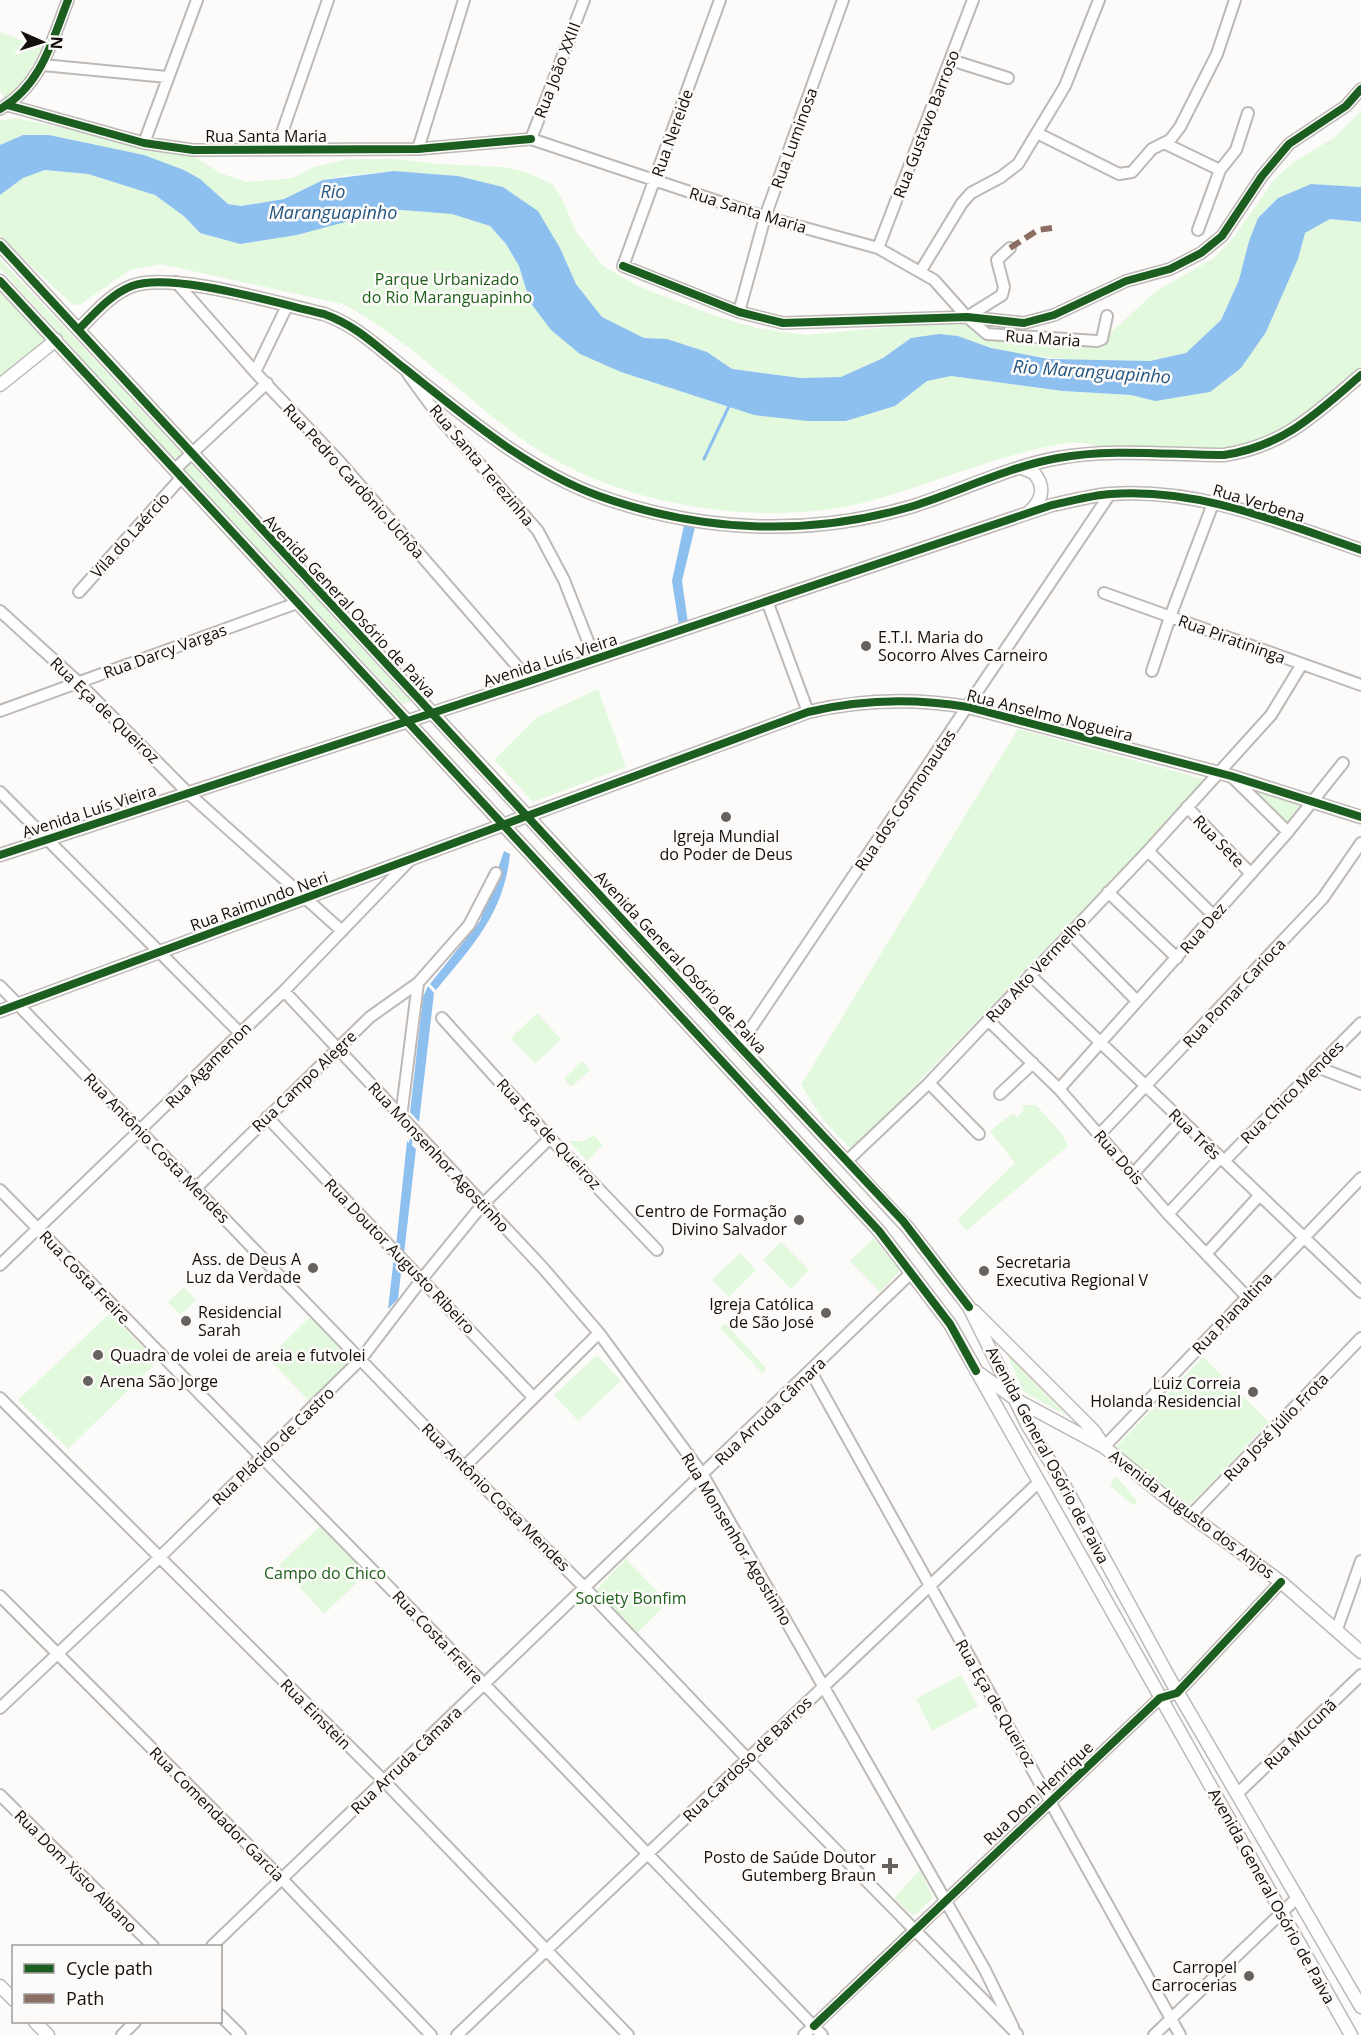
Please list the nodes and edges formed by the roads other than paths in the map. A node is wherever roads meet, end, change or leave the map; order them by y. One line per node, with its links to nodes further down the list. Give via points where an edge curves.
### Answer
1 (68, 0): 12 (street)
2 (197, 0): 13 (street)
3 (328, 0): 23 (street)
4 (464, 0): 22 (street)
5 (584, 0): 19 (street, Rua João XXIII)
6 (720, 0): 25 (street, Rua Nereide)
7 (843, 0): 26 (street, Rua Luminosa)
8 (974, 0): 11 (street, Rua Gustavo Barroso)
9 (1099, 0): 18 (street, via 1065,86)
10 (1235, 0): 21 (street, via 1201,89 1180,127)
11 (951, 60): 14 (street); 29 (street, Rua Gustavo Barroso)
12 (43, 65): 13 (street); 16 (street, via 32,83)
13 (167, 77): 20 (street)
14 (1008, 78)
15 (1361, 90): 37 (street, via 1346,106 1289,144 1222,236 1201,254 1170,269 1126,281 1054,315 1024,323)
16 (3, 107): 20 (street, Rua Santa Maria)
17 (1248, 113): 24 (street, via 1236,150)
18 (1037, 133): 21 (street, via 1119,174 1136,169 1152,149); 31 (street, via 1012,170 979,187 962,203)
19 (531, 139): 22 (street, Rua Santa Maria); 25 (street, Rua Santa Maria)
20 (144, 143): 23 (street, Rua Santa Maria, via 221,152)
21 (1164, 143): 24 (street)
22 (418, 149): 23 (street, Rua Santa Maria)
23 (276, 150)
24 (1220, 170): 27 (street)
25 (656, 181): 26 (street, Rua Santa Maria); 35 (street, Rua Nereide, via 623,266)
26 (765, 217): 29 (street, Rua Santa Maria); 35 (street, Rua Luminosa)
27 (1198, 230)
28 (0, 245): 38 (main road, Avenida General Osório de Paiva)
29 (878, 248): 31 (street, Rua Santa Maria)
30 (1010, 248): 37 (street, via 997,260 1004,287 1002,295)
31 (920, 272): 37 (street, Rua Maria, via 934,280)
32 (0, 281): 39 (main road, Avenida General Osório de Paiva)
33 (176, 282): 34 (main road, Rua Santa Terezinha); 38 (main road, Rua Santa Terezinha, via 158,280 129,287 105,303); 41 (street, Rua Pedro Cardônio Uchôa)
34 (287, 306): 40 (main road, Rua Santa Terezinha, via 349,323); 41 (street)
35 (739, 312): 37 (street, via 801,324)
36 (1107, 316): 37 (street, Rua Maria, via 1102,339 1097,342 987,334)
37 (967, 317)
38 (79, 330): 45 (main road, Avenida General Osório de Paiva)
39 (56, 340): 44 (main road); 47 (main road, Avenida General Osório de Paiva)
40 (403, 367): 46 (main road, via 541,468 597,495 692,521 754,528 828,524 909,507); 58 (street, Rua Santa Terezinha, via 442,422 538,531 564,580)
41 (255, 372): 43 (street, Rua Pedro Cardônio Uchôa)
42 (1361, 375): 46 (main road, via 1297,429 1240,452 1073,456)
43 (267, 383): 45 (street, Vila do Laércio); 61 (street, Rua Pedro Cardônio Uchôa)
44 (1, 385)
45 (191, 454): 47 (street, Vila do Laércio); 67 (main road, Avenida General Osório de Paiva)
46 (1022, 468): 50 (main road, via 1034,473 1041,487 1038,504)
47 (177, 474): 52 (street, Vila do Laércio); 55 (main road, Avenida General Osório de Paiva)
48 (1110, 494): 49 (main road, Rua Verbena, via 1154,493); 50 (main road, Avenida Luís Vieira); 64 (street, Rua dos Cosmonautas)
49 (1214, 501): 51 (main road, Rua Verbena); 57 (street)
50 (1028, 513): 54 (main road, Avenida Luís Vieira)
51 (1361, 550)
52 (79, 592)
53 (1104, 594): 57 (street, Rua Piratininga)
54 (767, 601): 58 (main road, Avenida Luís Vieira); 66 (street)
55 (297, 603): 62 (street, Rua Darcy Vargas); 68 (main road, Avenida General Osório de Paiva)
56 (0, 611): 62 (street, Rua Eça de Queiroz)
57 (1170, 616): 59 (street, Rua Piratininga); 60 (street)
58 (595, 659): 61 (main road, Avenida Luís Vieira)
59 (1302, 664): 63 (street, Rua Piratininga); 70 (street, Rua Alto Vermelho, via 1271,715)
60 (1152, 671)
61 (530, 681): 67 (main road, Avenida Luís Vieira)
62 (78, 682): 65 (street, Rua Darcy Vargas); 73 (street, Rua Eça de Queiroz)
63 (1361, 685)
64 (968, 707): 66 (main road, Rua Anselmo Nogueira, via 892,700); 70 (main road, Rua Anselmo Nogueira); 106 (street, Rua dos Cosmonautas)
65 (0, 711)
66 (808, 712): 76 (main road, Rua Anselmo Nogueira)
67 (431, 713): 68 (main road, Avenida Luís Vieira); 76 (main road, Avenida General Osório de Paiva)
68 (407, 721): 73 (main road, Avenida Luís Vieira); 78 (main road, Avenida General Osório de Paiva)
69 (1343, 763): 74 (street, Rua Dez)
70 (1218, 772): 71 (main road, Rua Anselmo Nogueira); 75 (street, Rua Alto Vermelho)
71 (1231, 776): 74 (main road, Rua Anselmo Nogueira); 79 (street)
72 (0, 792): 80 (street)
73 (188, 793): 80 (main road, Avenida Luís Vieira); 88 (street, Rua Eça de Queiroz)
74 (1313, 800): 77 (main road, Rua Anselmo Nogueira); 79 (street, Rua Dez)
75 (1187, 807): 82 (street, Rua Alto Vermelho); 86 (street, Rua Sete)
76 (527, 817): 78 (main road, Rua Raimundo Neri); 106 (main road, Avenida General Osório de Paiva)
77 (1361, 817)
78 (506, 825): 84 (main road, Rua Raimundo Neri); 136 (main road, Avenida General Osório de Paiva, via 879,1231)
79 (1288, 832): 86 (street, Rua Dez)
80 (46, 840): 83 (main road, Avenida Luís Vieira); 92 (street)
81 (1361, 843): 112 (street, Rua Pomar Carioca, via 1323,898)
82 (1148, 851): 87 (street, Rua Alto Vermelho); 89 (street)
83 (0, 855)
84 (410, 861): 88 (main road, Rua Raimundo Neri); 90 (street, Rua Agamenon)
85 (496, 873): 95 (street, Rua Campo Alegre, via 469,925)
86 (1251, 874): 89 (street, Rua Dez)
87 (1108, 892): 91 (street, Rua Alto Vermelho); 93 (street)
88 (307, 898): 90 (street, Rua Eça de Queiroz); 92 (main road, Rua Raimundo Neri)
89 (1214, 916): 93 (street, Rua Dez)
90 (342, 931): 97 (street, Rua Agamenon)
91 (1071, 934): 94 (street, Rua Alto Vermelho); 98 (street)
92 (159, 951): 99 (main road, Rua Raimundo Neri); 104 (street)
93 (1177, 958): 98 (street, Rua Dez)
94 (1030, 975): 102 (street, Rua Alto Vermelho); 105 (street, Rua Três)
95 (421, 981): 107 (street, Rua Campo Alegre, via 378,1010); 116 (street)
96 (0, 986): 99 (street, Rua Antônio Costa Mendes)
97 (284, 991): 104 (street, Rua Agamenon); 107 (street, Rua Monsenhor Agostinho)
98 (1137, 1001): 105 (street, Rua Dez)
99 (18, 1005): 100 (main road, Rua Raimundo Neri); 118 (street, Rua Antônio Costa Mendes)
100 (0, 1011)
101 (442, 1018): 121 (street, Rua Eça de Queiroz)
102 (988, 1020): 108 (street, Rua Dois); 110 (street, Rua Alto Vermelho)
103 (1361, 1023): 109 (street, Rua Chico Mendes)
104 (240, 1033): 118 (street, Rua Agamenon)
105 (1099, 1043): 112 (street, Rua Três); 113 (street, Rua Dez)
106 (739, 1046): 122 (main road, Avenida General Osório de Paiva)
107 (337, 1049): 115 (street, Rua Campo Alegre); 116 (street, Rua Monsenhor Agostinho)
108 (1033, 1062): 113 (street, Rua Dois); 114 (street)
109 (1317, 1067): 111 (street); 123 (street, Rua Chico Mendes)
110 (929, 1083): 119 (street); 122 (street, Rua Alto Vermelho)
111 (1361, 1084)
112 (1146, 1087): 117 (street, Rua Três); 120 (street, Rua Pomar Carioca)
113 (1059, 1089): 120 (street, Rua Dois)
114 (1000, 1094)
115 (267, 1117): 126 (street, Rua Campo Alegre); 137 (street, Rua Doutor Augusto Ribeiro)
116 (404, 1120): 129 (street, Rua Monsenhor Agostinho)
117 (1182, 1120): 123 (street, Rua Três); 124 (street)
118 (141, 1131): 126 (street, Rua Antônio Costa Mendes); 131 (street, Rua Agamenon)
119 (979, 1134)
120 (1099, 1135): 124 (street, Rua Dois)
121 (550, 1138): 129 (street, Rua Plácido de Castro); 133 (street, Rua Eça de Queiroz)
122 (849, 1160): 140 (main road, Avenida General Osório de Paiva)
123 (1222, 1160): 128 (street, Rua Três); 130 (street, Rua Chico Mendes)
124 (1132, 1174): 130 (street, Rua Dois)
125 (1361, 1178): 132 (street, Rua Planaltina)
126 (196, 1188): 143 (street, Rua Antônio Costa Mendes)
127 (0, 1190): 131 (street, Rua Costa Freire)
128 (1259, 1196): 132 (street, Rua Três); 134 (street)
129 (483, 1204): 137 (street, Rua Plácido de Castro); 141 (street, Rua Monsenhor Agostinho)
130 (1168, 1214): 134 (street, Rua Dois)
131 (37, 1227): 135 (street, Rua Agamenon); 150 (street, Rua Costa Freire)
132 (1304, 1238): 138 (street, Rua Três); 139 (street, Rua Planaltina)
133 (657, 1250)
134 (1207, 1253): 139 (street, Rua Dois)
135 (0, 1265)
136 (911, 1273): 144 (main road, Avenida General Osório de Paiva, via 950,1324); 145 (street, Rua Arruda Câmara)
137 (422, 1279): 143 (street, Rua Plácido de Castro); 146 (street, Rua Doutor Augusto Ribeiro)
138 (1361, 1292)
139 (1247, 1297): 149 (street, Rua Planaltina)
140 (969, 1307): 148 (main road, Avenida General Osório de Paiva); 149 (main road, Avenida Augusto dos Anjos, via 1094,1431)
141 (599, 1333): 146 (street); 152 (street, Rua Monsenhor Agostinho)
142 (1361, 1338): 154 (street, Rua José Júlio Frota)
143 (361, 1359): 150 (street, Rua Plácido de Castro); 151 (street, Rua Antônio Costa Mendes)
144 (976, 1371): 148 (main road, Avenida Augusto dos Anjos); 153 (main road, Avenida General Osório de Paiva)
145 (811, 1372): 152 (street, Rua Arruda Câmara); 158 (street, Rua Eça de Queiroz)
146 (532, 1396): 151 (street)
147 (0, 1398): 155 (street, Rua Einstein)
148 (1015, 1399): 149 (main road, Avenida Augusto dos Anjos); 167 (main road, Avenida General Osório de Paiva)
149 (1104, 1447): 154 (main road, Avenida Augusto dos Anjos)
150 (262, 1457): 155 (street, Rua Plácido de Castro); 165 (street, Rua Costa Freire)
151 (464, 1467): 159 (street, Rua Antônio Costa Mendes)
152 (703, 1475): 159 (street, Rua Arruda Câmara); 166 (street, Rua Monsenhor Agostinho)
153 (1038, 1483): 158 (street, Rua Cardoso de Barros); 168 (main road, Avenida General Osório de Paiva)
154 (1190, 1516): 157 (main road, Avenida Augusto dos Anjos)
155 (158, 1559): 163 (street, Rua Plácido de Castro); 171 (street, Rua Einstein)
156 (1361, 1561): 161 (street)
157 (1281, 1582): 161 (main road, Avenida Augusto dos Anjos); 167 (street)
158 (928, 1586): 166 (street, Rua Cardoso de Barros); 174 (street, Rua Eça de Queiroz)
159 (585, 1588): 165 (street, Rua Arruda Câmara); 170 (street, Rua Antônio Costa Mendes)
160 (0, 1596): 163 (street, Rua Comendador Garcia)
161 (1337, 1629): 162 (main road, Avenida Augusto dos Anjos)
162 (1361, 1652)
163 (58, 1654): 169 (street, Rua Plácido de Castro); 176 (street, Rua Comendador Garcia)
164 (1361, 1675): 172 (street, Rua Mucunã)
165 (485, 1685): 171 (street, Rua Arruda Câmara); 175 (street, Rua Costa Freire)
166 (824, 1686): 170 (street, Rua Cardoso de Barros); 178 (street, Rua Monsenhor Agostinho)
167 (1178, 1693): 168 (street, Rua Dom Henrique); 172 (main road, Avenida General Osório de Paiva)
168 (1160, 1698): 174 (street, Rua Dom Henrique); 179 (main road, Avenida General Osório de Paiva)
169 (0, 1708)
170 (747, 1759): 175 (street, Rua Cardoso de Barros); 180 (street, Rua Antônio Costa Mendes)
171 (384, 1781): 176 (street, Rua Arruda Câmara); 183 (street, Rua Einstein)
172 (1238, 1793): 177 (main road, Avenida General Osório de Paiva)
173 (0, 1795): 181 (street, Rua Dom Xisto Albano)
174 (1051, 1799): 178 (street, Rua Dom Henrique); 188 (street, Rua Eça de Queiroz)
175 (646, 1855): 183 (street, Rua Cardoso de Barros); 191 (street, Rua Costa Freire)
176 (282, 1879): 182 (street, Rua Arruda Câmara); 196 (street, Rua Comendador Garcia)
177 (1298, 1897): 179 (street); 186 (main road, Avenida General Osório de Paiva)
178 (944, 1900): 180 (street, Rua Dom Henrique); 192 (street, Rua Monsenhor Agostinho)
179 (1281, 1912): 188 (street); 203 (main road, Avenida General Osório de Paiva)
180 (914, 1929): 191 (street, Rua Dom Henrique); 192 (street, Rua Antônio Costa Mendes)
181 (151, 1945)
182 (214, 1945)
183 (546, 1950): 197 (street, Rua Cardoso de Barros); 198 (street, Rua Einstein)
184 (0, 1986): 185 (main road)
185 (12, 1998)
186 (1359, 1999)
187 (222, 2017): 195 (street)
188 (1171, 2019): 201 (street); 202 (street, Rua Eça de Queiroz)
189 (36, 2023): 193 (main road)
190 (134, 2023): 194 (street)
191 (814, 2026): 199 (street, Rua Dom Henrique); 200 (street, Rua Costa Freire)
192 (1017, 2034)
193 (48, 2035)
194 (122, 2035)
195 (240, 2035)
196 (431, 2035)
197 (457, 2035)
198 (628, 2035)
199 (804, 2035)
200 (822, 2035)
201 (1154, 2035)
202 (1180, 2035)
203 (1351, 2035)

